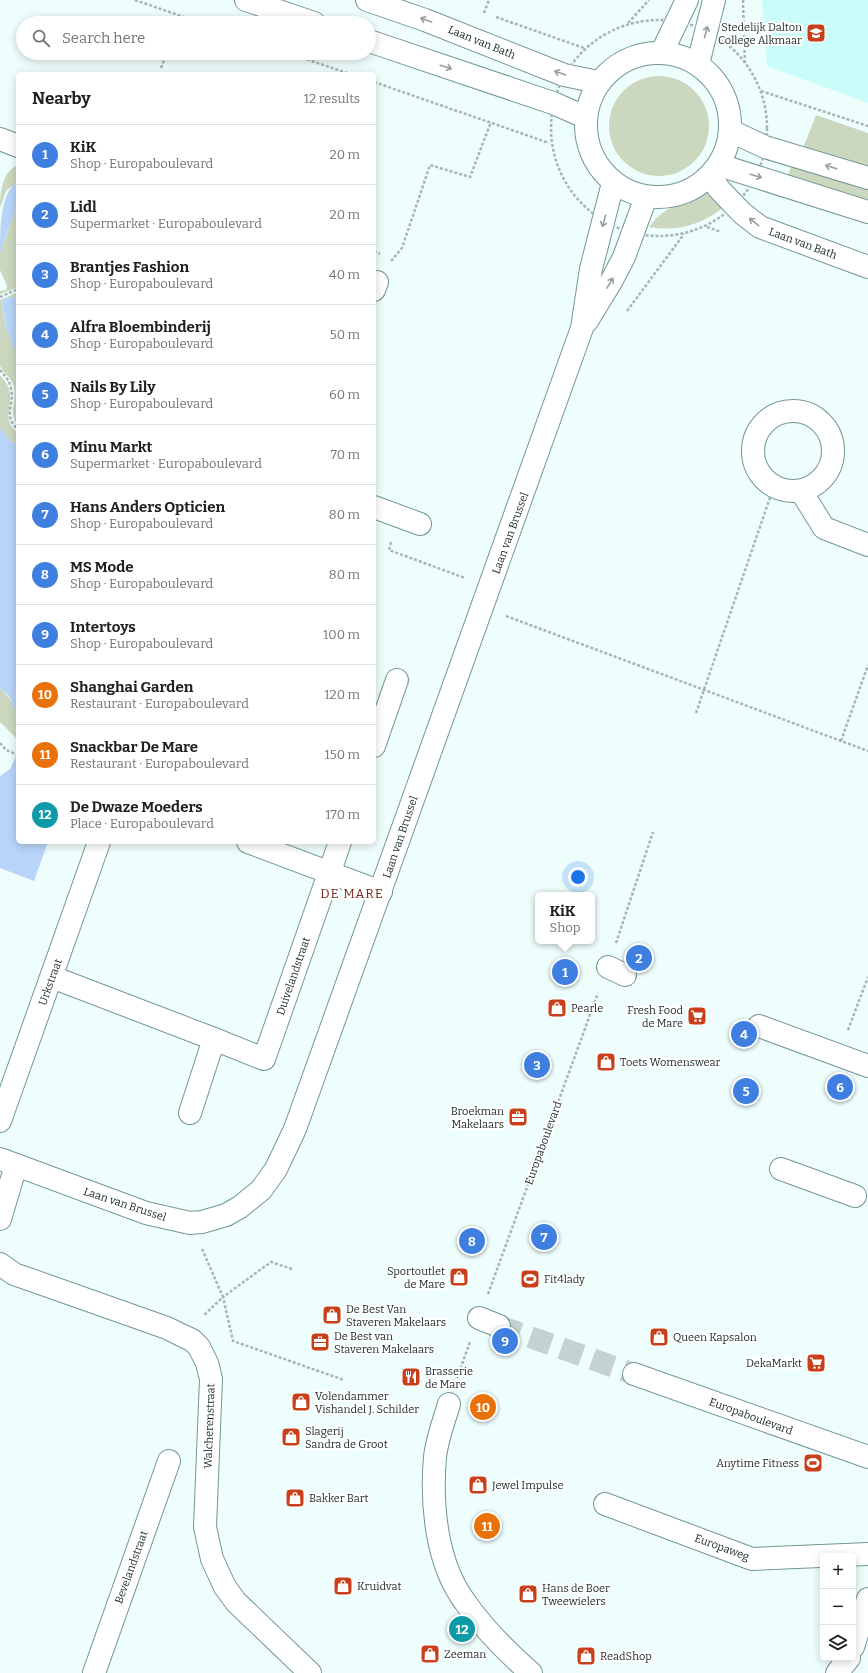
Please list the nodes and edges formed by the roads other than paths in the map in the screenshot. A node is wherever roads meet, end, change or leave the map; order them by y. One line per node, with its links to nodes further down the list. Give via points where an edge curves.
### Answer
1 (246, 0): 5 (street)
2 (367, 0): 9 (street, Laan van Bath, one-way to 2, via 564,75)
3 (687, 0): 7 (street)
4 (714, 0): 8 (street, one-way to 4)
5 (293, 16)
6 (376, 43): 10 (street, one-way to 10, via 553,103)
7 (662, 52): 8 (street, via 678,54); 9 (street, via 624,60)
8 (698, 64): 11 (street, via 717,82 728,105)
9 (598, 82): 10 (street, via 590,96)
10 (585, 117): 16 (street, via 585,138 595,163)
11 (731, 131): 14 (street, via 726,150); 15 (street, one-way to 11, via 765,147)
12 (0, 139): 13 (street)
13 (16, 145)
14 (714, 170): 17 (street, via 678,195); 18 (street, one-way to 18); 19 (street, Laan van Bath, one-way to 14, via 760,226 742,213 719,189)
15 (868, 178)
16 (613, 183): 17 (street, via 629,192); 20 (street, Laan van Brussel, one-way to 20, via 591,269)
17 (646, 197): 20 (street, Laan van Brussel, one-way to 17, via 612,280)
18 (868, 212)
19 (868, 266)
20 (582, 328): 31 (street, Laan van Brussel)
21 (801, 491): 21 (street, via 792,492 774,487 763,479 752,455 758,429 767,419 792,410 805,412 817,418 827,428 834,453 831,466 824,478); 24 (street, via 824,528)
22 (376, 507): 23 (street)
23 (410, 520)
24 (868, 544)
25 (397, 680): 26 (street)
26 (376, 740)
27 (98, 844): 32 (street, Urkstraat)
28 (253, 844): 30 (street)
29 (339, 844): 30 (street, Duivelandstraat)
30 (330, 872): 31 (street); 34 (street, Duivelandstraat, via 264,1059)
31 (380, 892): 38 (street, Laan van Brussel, via 295,1129 276,1169 261,1190 240,1207 214,1219 190,1223 146,1213)
32 (52, 977): 34 (street, Duivelandstraat); 37 (street, Urkstraat)
33 (759, 1026): 35 (street)
34 (214, 1039): 36 (street)
35 (868, 1066)
36 (190, 1113)
37 (0, 1121)
38 (8, 1162): 41 (street)
39 (781, 1169): 40 (street)
40 (855, 1196)
41 (0, 1219)
42 (0, 1264): 54 (street, Walcherenstraat, via 14,1274 167,1328 192,1340 199,1347 208,1363 211,1379 205,1527 212,1559 225,1587 236,1602)
43 (479, 1318): 44 (street)
44 (499, 1326)
45 (634, 1374): 47 (street, Europaboulevard)
46 (449, 1404): 56 (street, via 435,1455 434,1513 447,1569 464,1602 509,1654)
47 (868, 1457)
48 (169, 1461): 55 (street, Bevelandstraat)
49 (606, 1504): 50 (street, Europaweg, via 752,1559)
50 (868, 1554)
51 (868, 1600): 52 (street)
52 (856, 1638)
53 (847, 1661): 57 (street)
54 (303, 1670)
55 (94, 1673)
56 (531, 1673)
57 (837, 1673)

